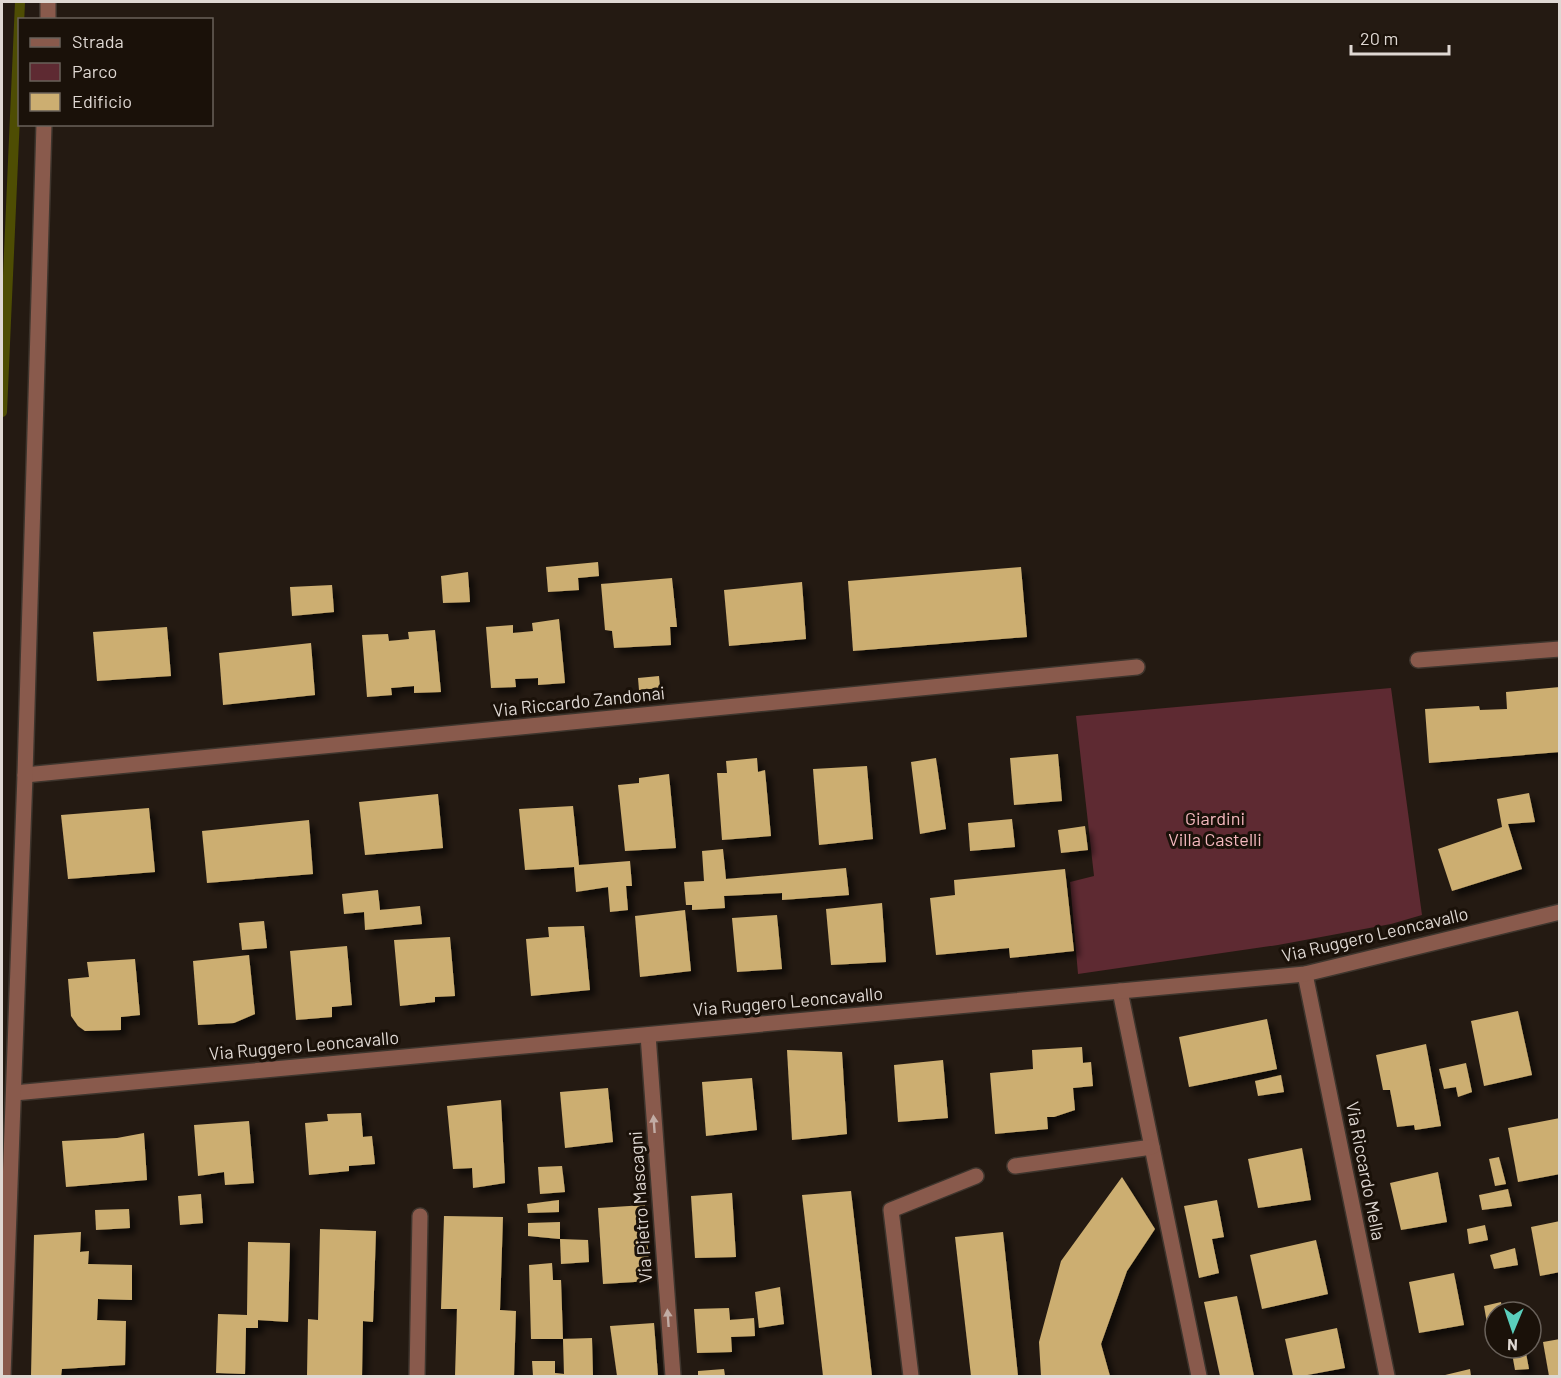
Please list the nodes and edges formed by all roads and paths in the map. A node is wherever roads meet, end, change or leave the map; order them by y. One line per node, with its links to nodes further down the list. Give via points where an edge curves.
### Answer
1 (48, 2): 2 (street)
2 (48, 18)
3 (44, 126): 7 (street)
4 (1560, 649): 5 (street)
5 (1418, 660)
6 (1137, 667): 7 (street, Via Riccardo Zandonai)
7 (25, 775): 12 (street)
8 (1560, 912): 9 (street, Via Ruggero Leoncavallo)
9 (1305, 974): 10 (street, Via Ruggero Leoncavallo); 23 (street, Via Riccardo Mella)
10 (1120, 991): 11 (street, Via Ruggero Leoncavallo); 13 (street)
11 (648, 1035): 12 (street, Via Ruggero Leoncavallo); 20 (street, Via Pietro Mascagni, one-way to 11)
12 (14, 1093): 17 (street)
13 (1152, 1147): 14 (street); 22 (street)
14 (1015, 1166)
15 (976, 1176): 21 (street, via 891,1210)
16 (420, 1216): 19 (street)
17 (4, 1270): 18 (street)
18 (3, 1377)
19 (417, 1377)
20 (673, 1377)
21 (911, 1377)
22 (1199, 1377)
23 (1387, 1377)

